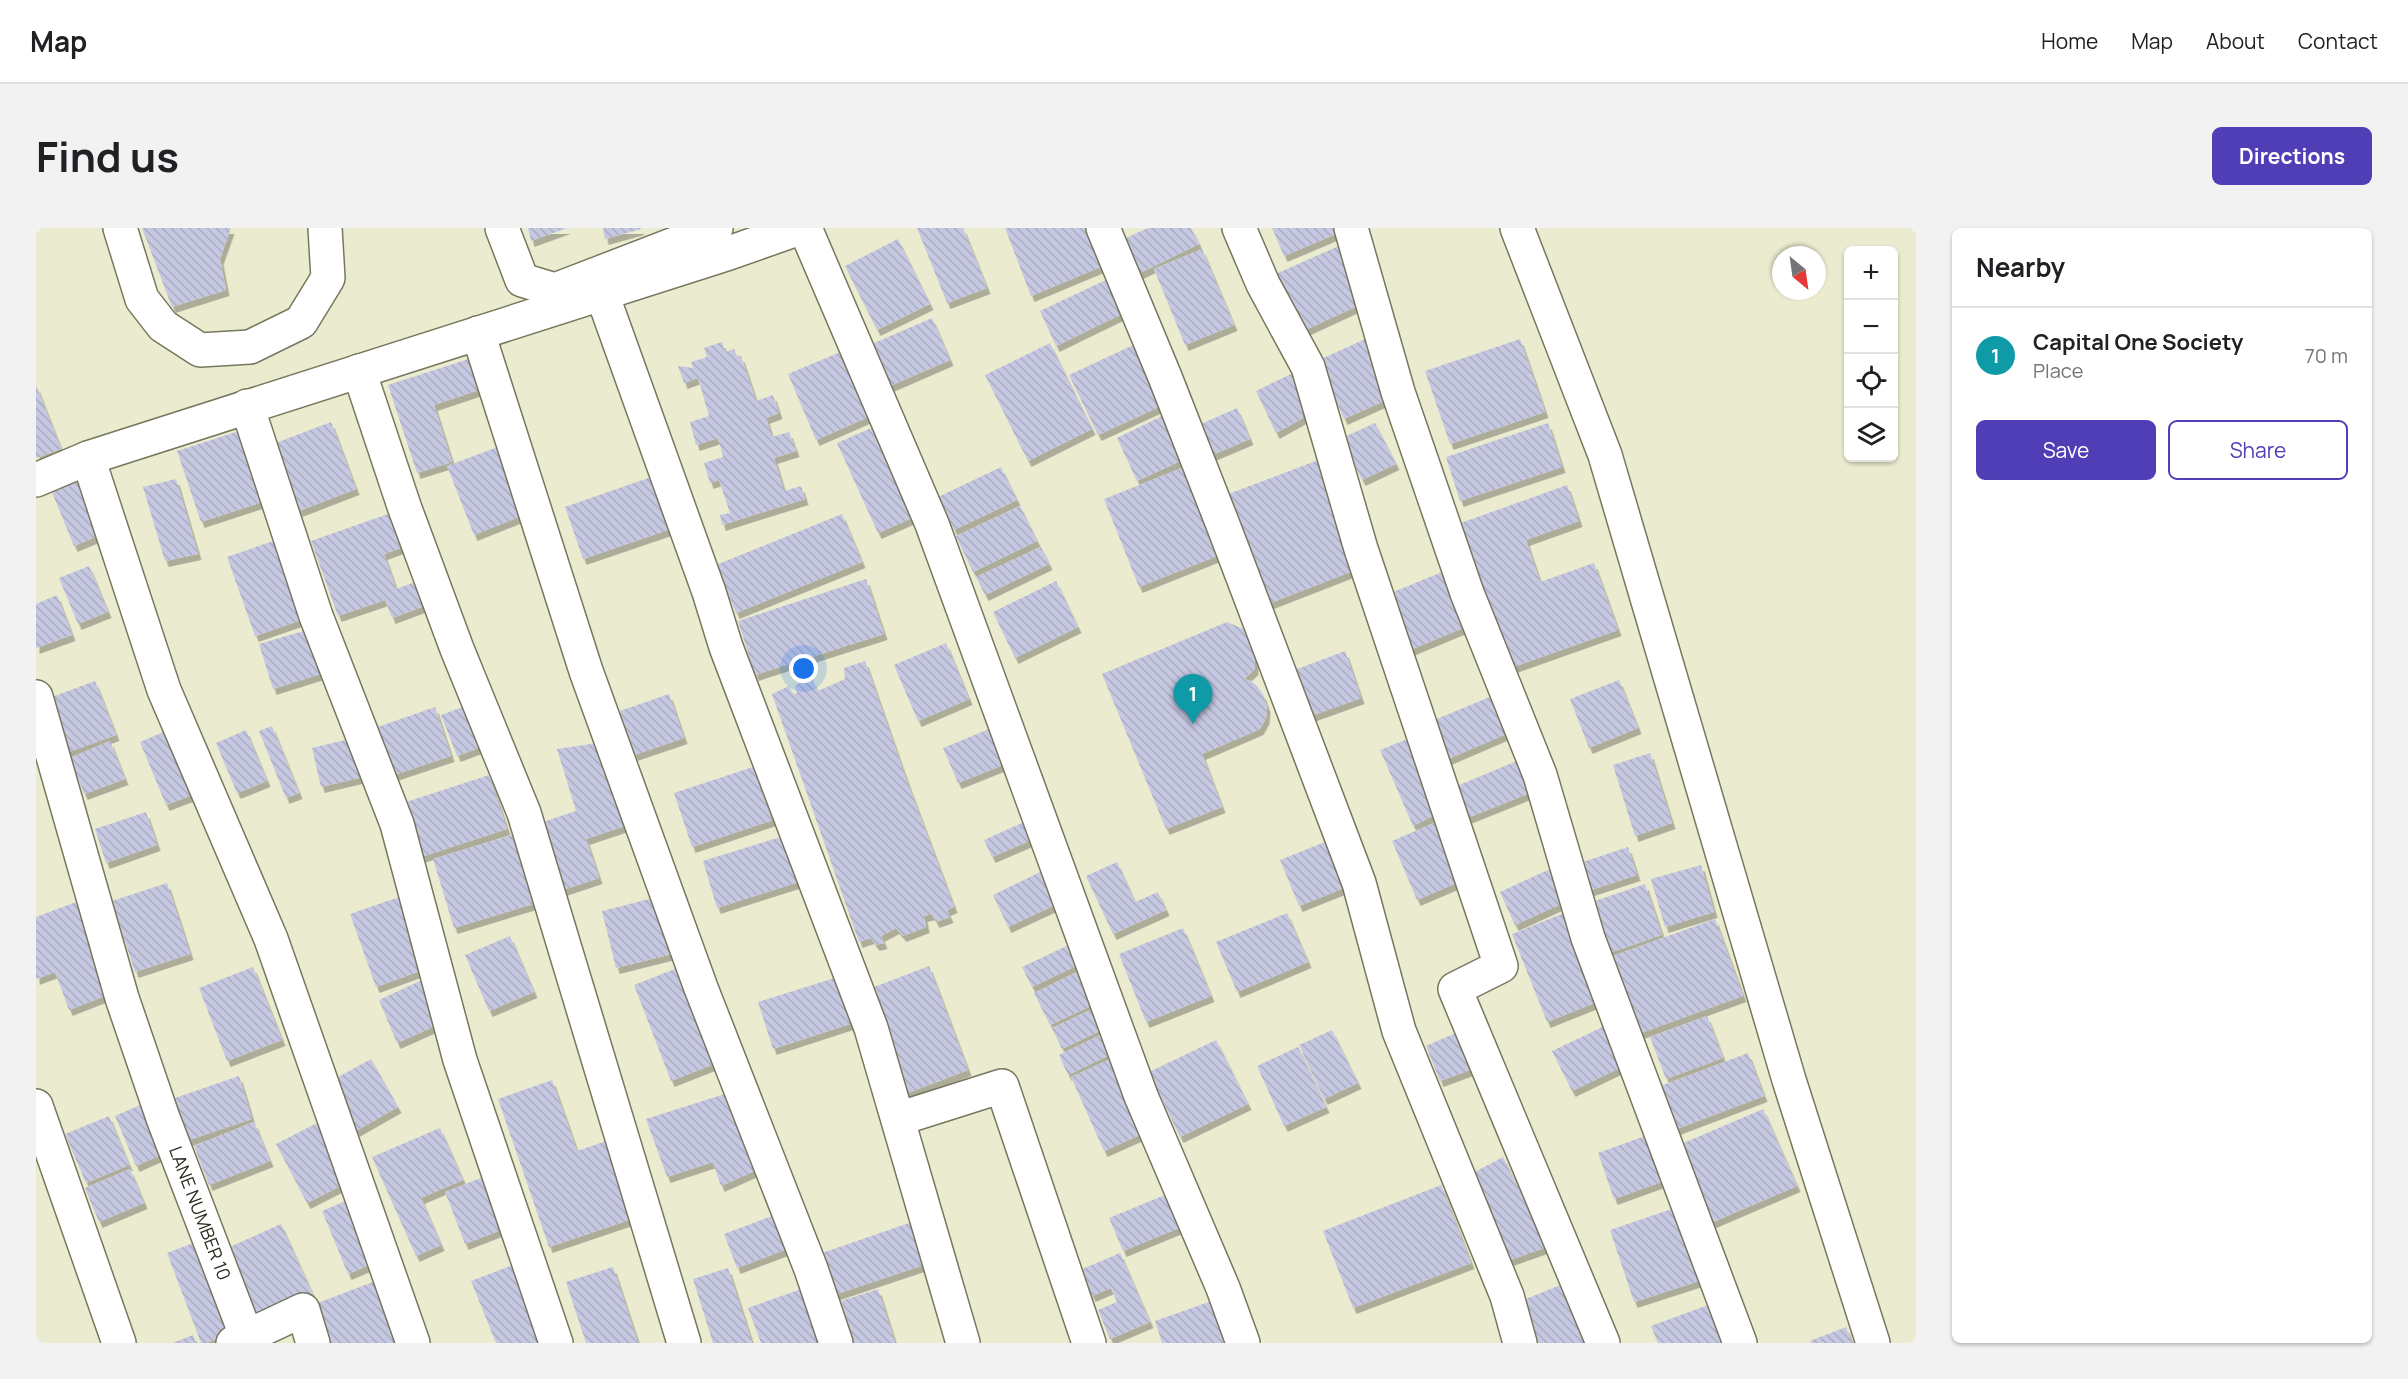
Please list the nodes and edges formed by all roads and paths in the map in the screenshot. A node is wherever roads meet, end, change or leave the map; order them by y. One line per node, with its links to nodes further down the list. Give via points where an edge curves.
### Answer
1 (120, 228): 2 (street, via 142,299 163,326 200,350 250,347 301,322 328,278)
2 (325, 228)
3 (502, 228): 4 (street, via 522,280 555,290)
4 (716, 228)
5 (800, 228): 11 (street)
6 (805, 228): 29 (street, via 932,524 1142,1096)
7 (1102, 228): 30 (street, via 1165,376 1359,883 1399,1031 1507,1296)
8 (1239, 228): 31 (street, via 1263,284 1308,367 1361,549 1501,966 1455,989)
9 (1351, 228): 32 (street, via 1398,392 1463,582 1540,775 1588,938)
10 (1517, 228): 33 (street, via 1605,455 1789,1080)
11 (602, 294): 12 (street); 19 (street, via 726,646 871,1029)
12 (478, 333): 13 (street); 26 (street, via 586,671 700,988 811,1269)
13 (359, 371): 14 (street); 25 (street, via 444,616 524,813)
14 (247, 406): 15 (street); 24 (street, via 316,616 397,824 460,1060)
15 (88, 458): 16 (street); 23 (street, via 164,690 272,939)
16 (36, 480)
17 (36, 697): 20 (street, LANE NUMBER 10, via 122,999)
18 (36, 1106): 21 (street)
19 (898, 1119): 27 (street); 28 (street, via 1002,1086)
20 (240, 1339): 22 (street, LANE NUMBER 10, via 303,1310)
21 (119, 1343)
22 (313, 1343)
23 (413, 1343)
24 (556, 1343)
25 (684, 1343)
26 (836, 1343)
27 (963, 1343)
28 (1089, 1343)
29 (1243, 1343)
30 (1520, 1343)
31 (1603, 1343)
32 (1740, 1343)
33 (1873, 1343)

